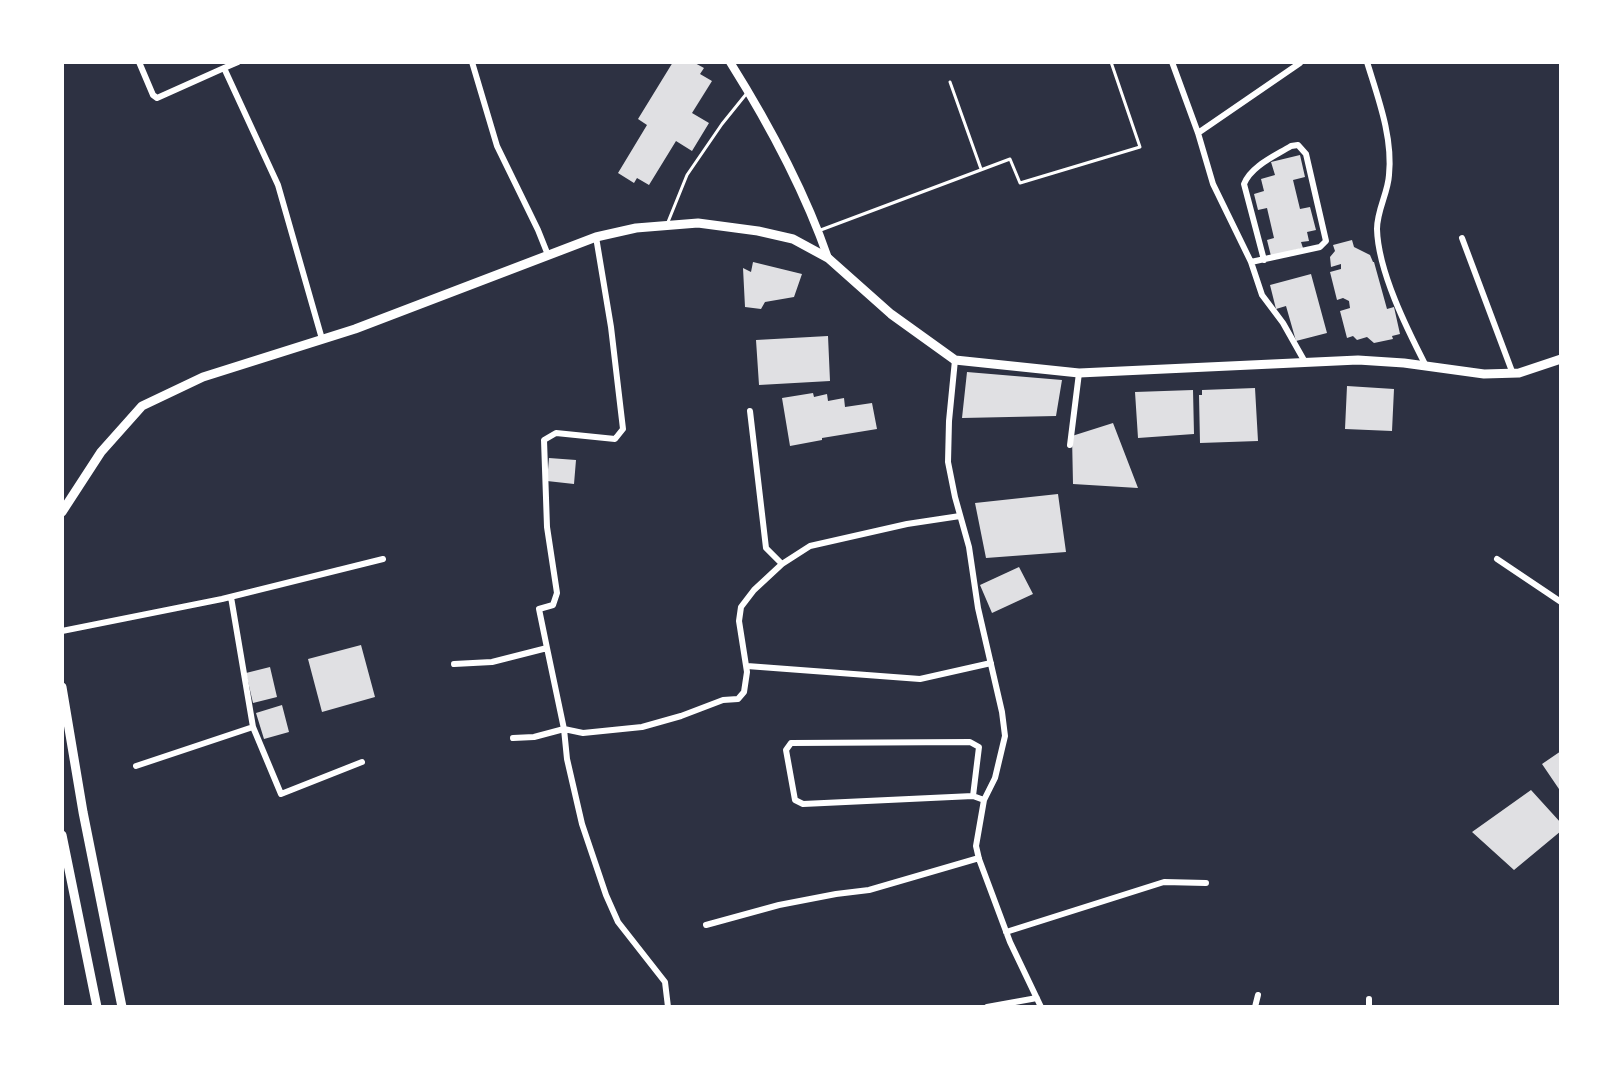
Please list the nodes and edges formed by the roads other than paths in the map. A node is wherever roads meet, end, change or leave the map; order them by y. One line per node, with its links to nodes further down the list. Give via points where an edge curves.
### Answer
1 (139, 62): 9 (street, via 157,98)
2 (238, 62): 9 (street)
3 (472, 62): 18 (street, via 497,146)
4 (730, 62): 11 (street)
5 (1111, 62): 13 (lane, via 1140,147 1020,183 1010,159)
6 (1172, 62): 12 (street)
7 (1367, 62): 26 (street, via 1391,155 1377,228 1383,260 1404,324)
8 (1300, 63): 12 (street)
9 (224, 68): 22 (street, via 278,185)
10 (950, 82): 13 (lane)
11 (749, 92): 14 (lane, via 687,175); 15 (street)
12 (1198, 133): 21 (street, via 1213,184)
13 (981, 169): 15 (lane)
14 (667, 226): 16 (main road); 19 (main road, via 698,223 758,231 793,239)
15 (818, 231): 19 (street)
16 (596, 237): 18 (main road); 39 (street, via 623,429 615,439 556,433 544,440 547,527 557,593 553,605 539,609)
17 (1462, 238): 28 (street)
18 (548, 255): 22 (main road)
19 (828, 258): 24 (main road, via 891,314)
20 (1264, 260): 20 (street, via 1244,184 1254,170 1298,145 1306,154 1326,241); 21 (street)
21 (1251, 262): 25 (street, via 1262,295)
22 (322, 339): 31 (main road, via 203,377 142,406 101,452)
23 (1561, 359): 28 (main road)
24 (955, 360): 27 (main road); 32 (street, via 948,462)
25 (1305, 362): 26 (main road); 27 (main road)
26 (1426, 366): 28 (main road)
27 (1079, 373): 30 (street)
28 (1513, 374)
29 (750, 411): 35 (street, via 766,548)
30 (1070, 445)
31 (62, 512)
32 (960, 516): 35 (street, via 810,546); 40 (street)
33 (383, 559): 36 (street)
34 (1497, 559): 37 (street)
35 (782, 564): 42 (street, via 741,607)
36 (231, 597): 38 (street); 44 (street)
37 (1561, 602)
38 (62, 631)
39 (547, 648): 41 (street, via 492,662); 45 (street)
40 (991, 663): 42 (street, via 920,679); 50 (street, via 1005,736)
41 (454, 664)
42 (747, 666): 45 (street, via 746,685 738,699 642,727 583,733)
43 (62, 687): 60 (main road)
44 (253, 727): 47 (street, via 281,794); 48 (street)
45 (564, 729): 46 (street); 61 (street, via 582,824 606,895 618,922 665,982)
46 (513, 738)
47 (362, 762)
48 (136, 766)
49 (973, 796): 49 (street, via 803,804 795,800 786,750 791,743 970,742 979,747); 50 (street)
50 (984, 800): 53 (street, via 976,846)
51 (62, 835): 52 (main road)
52 (64, 852): 59 (main road)
53 (979, 858): 55 (street, via 869,890 779,905); 56 (street)
54 (1206, 883): 56 (street, via 1155,884)
55 (706, 925)
56 (1006, 932): 58 (street)
57 (1258, 995): 64 (street)
58 (1037, 998): 62 (street); 63 (street)
59 (97, 1007)
60 (122, 1007)
61 (668, 1007)
62 (987, 1007)
63 (1041, 1007)
64 (1255, 1007)

